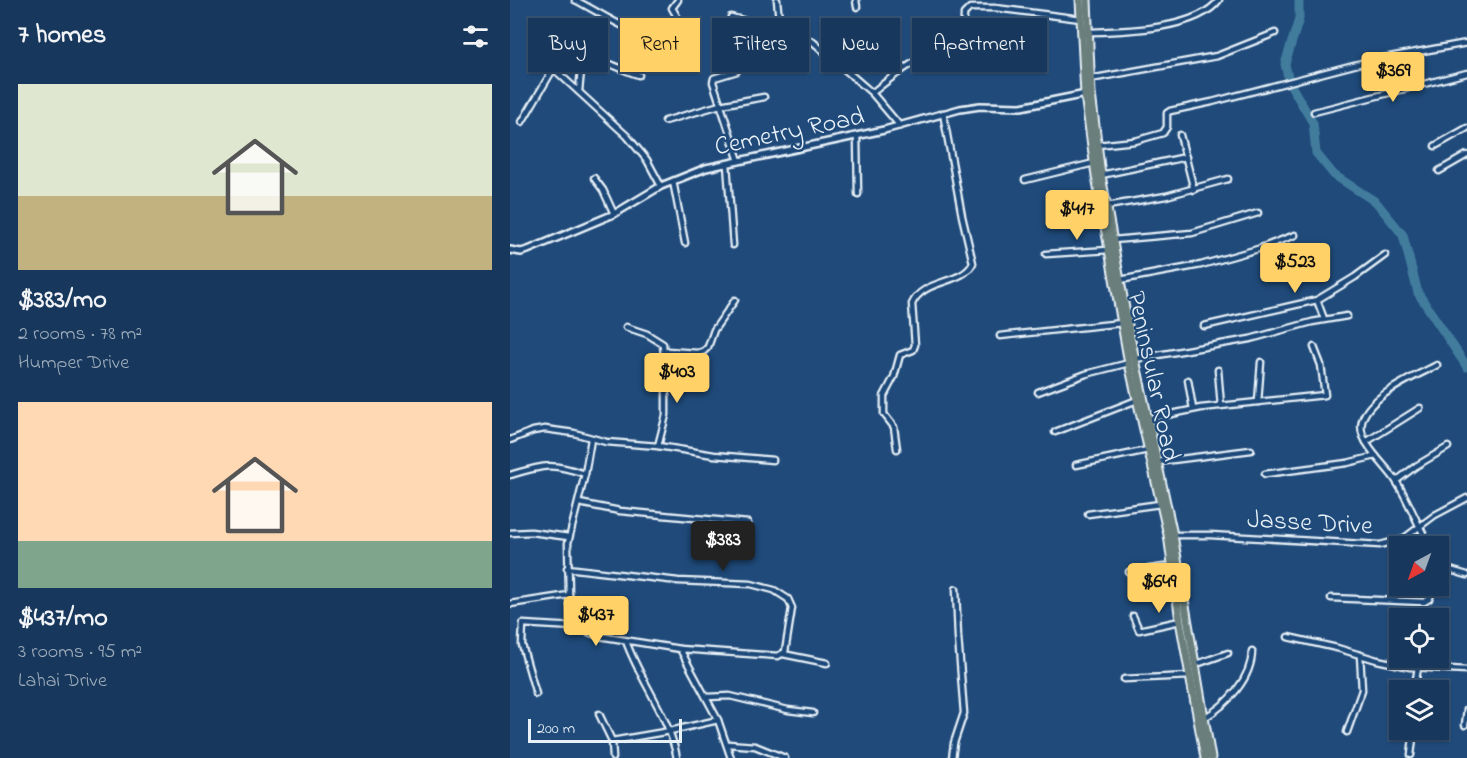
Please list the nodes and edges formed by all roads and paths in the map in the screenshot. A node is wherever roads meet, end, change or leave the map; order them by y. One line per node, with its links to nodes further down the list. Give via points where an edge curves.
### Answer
1 (574, 0): 10 (street)
2 (594, 0): 10 (street)
3 (678, 0): 10 (street, via 672,8 680,20 660,36 625,26)
4 (777, 0): 13 (street)
5 (856, 0): 9 (street)
6 (1080, 0): 14 (main road, Peninsular Road)
7 (1087, 0): 14 (main road, Peninsular Road)
8 (1219, 0): 15 (street, via 1204,14 1172,23 1126,31)
9 (857, 7)
10 (591, 8)
11 (731, 17): 12 (street)
12 (735, 18)
13 (779, 18)
14 (1083, 18): 15 (main road, Peninsular Road); 24 (street, via 970,8 964,14 963,47 946,48 907,65); 25 (main road, Peninsular Road)
15 (1087, 32): 22 (main road, Peninsular Road)
16 (1275, 33): 22 (street, via 1217,56)
17 (809, 40): 24 (street)
18 (1467, 43): 36 (street, via 1373,60 1170,111 1163,133 1136,141)
19 (734, 72): 27 (street, via 714,78)
20 (1467, 73): 29 (street)
21 (639, 75): 23 (street, via 603,61 588,60 581,71)
22 (1090, 79): 25 (main road, Peninsular Road)
23 (579, 91): 31 (street, via 552,70); 49 (street, via 640,151)
24 (872, 93): 32 (street)
25 (1088, 94): 28 (street, Cemetry Road, via 1021,107 980,106); 36 (main road, Peninsular Road); 41 (main road, Peninsular Road)
26 (764, 97): 27 (street)
27 (720, 105): 30 (street); 40 (street)
28 (943, 112): 32 (street, Cemetry Road); 92 (street, via 973,263 966,273 929,287 912,304 915,345 900,355 884,396 884,414 894,427)
29 (1314, 112)
30 (665, 121)
31 (522, 122)
32 (900, 126): 35 (street, Cemetry Road)
33 (1467, 128): 37 (street)
34 (1180, 135): 39 (street)
35 (856, 136): 40 (street, Cemetry Road); 51 (street)
36 (1097, 145): 44 (main road, Peninsular Road)
37 (1435, 146)
38 (1467, 155): 43 (street)
39 (1186, 157): 44 (street); 50 (street)
40 (739, 161): 42 (street, Cemetry Road)
41 (1094, 163): 47 (street); 60 (main road, Peninsular Road)
42 (728, 164): 48 (street, Cemetry Road, via 694,171); 58 (street)
43 (1439, 171)
44 (1101, 175): 52 (main road, Peninsular Road)
45 (594, 178): 54 (street)
46 (1228, 179): 50 (street)
47 (1025, 180)
48 (673, 181): 49 (street, Cemetry Road); 57 (street)
49 (661, 186): 54 (street, Cemetry Road)
50 (1194, 190): 52 (street)
51 (858, 194)
52 (1107, 206): 56 (main road, Peninsular Road)
53 (1258, 213): 56 (street, via 1192,233)
54 (614, 214): 59 (street, Cemetry Road, via 528,250)
55 (1295, 235): 63 (street, via 1201,265)
56 (1113, 240): 63 (main road, Peninsular Road)
57 (685, 243)
58 (733, 245)
59 (510, 250)
60 (1109, 250): 61 (street); 68 (main road, Peninsular Road)
61 (1046, 254)
62 (1384, 255): 65 (street)
63 (1120, 280): 74 (main road, Peninsular Road)
64 (735, 300): 73 (street, via 704,351)
65 (1317, 300): 67 (street); 69 (street)
66 (1347, 316): 67 (street)
67 (1324, 320): 74 (street, via 1250,339)
68 (1122, 323): 71 (street); 74 (main road, Peninsular Road)
69 (1204, 326)
70 (626, 327): 73 (street, via 663,344)
71 (1000, 336)
72 (1314, 347): 81 (street, via 1325,395)
73 (664, 353): 90 (street, via 666,415)
74 (1133, 361): 79 (street); 80 (main road, Peninsular Road); 85 (main road, Peninsular Road)
75 (1261, 362): 81 (street)
76 (1437, 365): 89 (street, via 1379,398 1364,421)
77 (1218, 370): 82 (street)
78 (1188, 380): 84 (street)
79 (1038, 392)
80 (1137, 400): 86 (street); 93 (main road, Peninsular Road)
81 (1258, 402): 82 (street)
82 (1221, 406): 84 (street)
83 (1420, 408): 89 (street)
84 (1193, 409): 85 (street)
85 (1147, 419): 97 (main road, Peninsular Road)
86 (1054, 432)
87 (591, 439): 88 (street, via 545,429); 90 (street); 99 (street)
88 (510, 440)
89 (1366, 442): 95 (street)
90 (658, 446): 96 (street)
91 (1448, 447): 102 (street)
92 (897, 449)
93 (1148, 450): 98 (street); 105 (main road, Peninsular Road)
94 (1251, 450): 97 (street)
95 (1376, 456): 100 (street); 102 (street)
96 (773, 460)
97 (1157, 462): 110 (main road, Peninsular Road)
98 (1076, 465)
99 (585, 474): 101 (street, via 546,465); 104 (street)
100 (1264, 474)
101 (510, 475)
102 (1396, 481): 108 (street)
103 (1467, 498): 108 (street, Jasse Drive, via 1443,509)
104 (579, 503): 107 (street, via 620,511); 112 (street)
105 (1160, 504): 106 (street); 113 (main road, Peninsular Road)
106 (1088, 514)
107 (748, 523)
108 (1419, 528): 110 (street, Jasse Drive, via 1403,540 1380,545); 111 (street)
109 (510, 533): 112 (street)
110 (1173, 535): 135 (main road, Peninsular Road)
111 (1424, 536)
112 (569, 537): 114 (street)
113 (1171, 566): 116 (street); 124 (main road, Peninsular Road)
114 (567, 568): 119 (street); 131 (street, via 678,581 758,585 781,593 792,608)
115 (1449, 568): 117 (street)
116 (1129, 572)
117 (1467, 575)
118 (956, 589): 159 (street, via 964,714)
119 (569, 595): 122 (street); 125 (street)
120 (1430, 596): 121 (street, via 1424,602)
121 (1331, 598)
122 (510, 604)
123 (1133, 616): 124 (street, via 1139,630)
124 (1180, 621): 138 (main road, Peninsular Road)
125 (575, 627): 127 (street); 141 (street, via 523,624 522,645)
126 (1288, 637): 132 (street)
127 (626, 641): 128 (street); 149 (street)
128 (680, 649): 131 (street); 142 (street)
129 (1252, 651): 146 (street, via 1249,670 1240,684 1215,712)
130 (1228, 653): 135 (street)
131 (783, 654): 134 (street)
132 (1360, 655): 133 (street); 150 (street, via 1362,690)
133 (1389, 662)
134 (826, 663)
135 (1194, 665): 146 (main road, Peninsular Road)
136 (1418, 668): 137 (street); 140 (street)
137 (1467, 670)
138 (1191, 676): 139 (street); 160 (main road, Peninsular Road)
139 (1124, 679)
140 (1416, 680)
141 (536, 694)
142 (707, 697): 144 (street, via 730,696 788,711); 147 (street)
143 (1467, 709): 148 (street)
144 (813, 713)
145 (599, 714): 152 (street)
146 (1204, 718): 161 (main road, Peninsular Road)
147 (718, 720): 149 (street); 153 (street)
148 (1465, 725)
149 (670, 731): 152 (street); 156 (street)
150 (1347, 732)
151 (1413, 740): 154 (street)
152 (612, 741): 155 (street)
153 (728, 744): 157 (street); 158 (street, via 755,746)
154 (1411, 755)
155 (613, 758)
156 (677, 758)
157 (731, 758)
158 (785, 758)
159 (952, 758)
160 (1205, 758)
161 (1211, 758)

